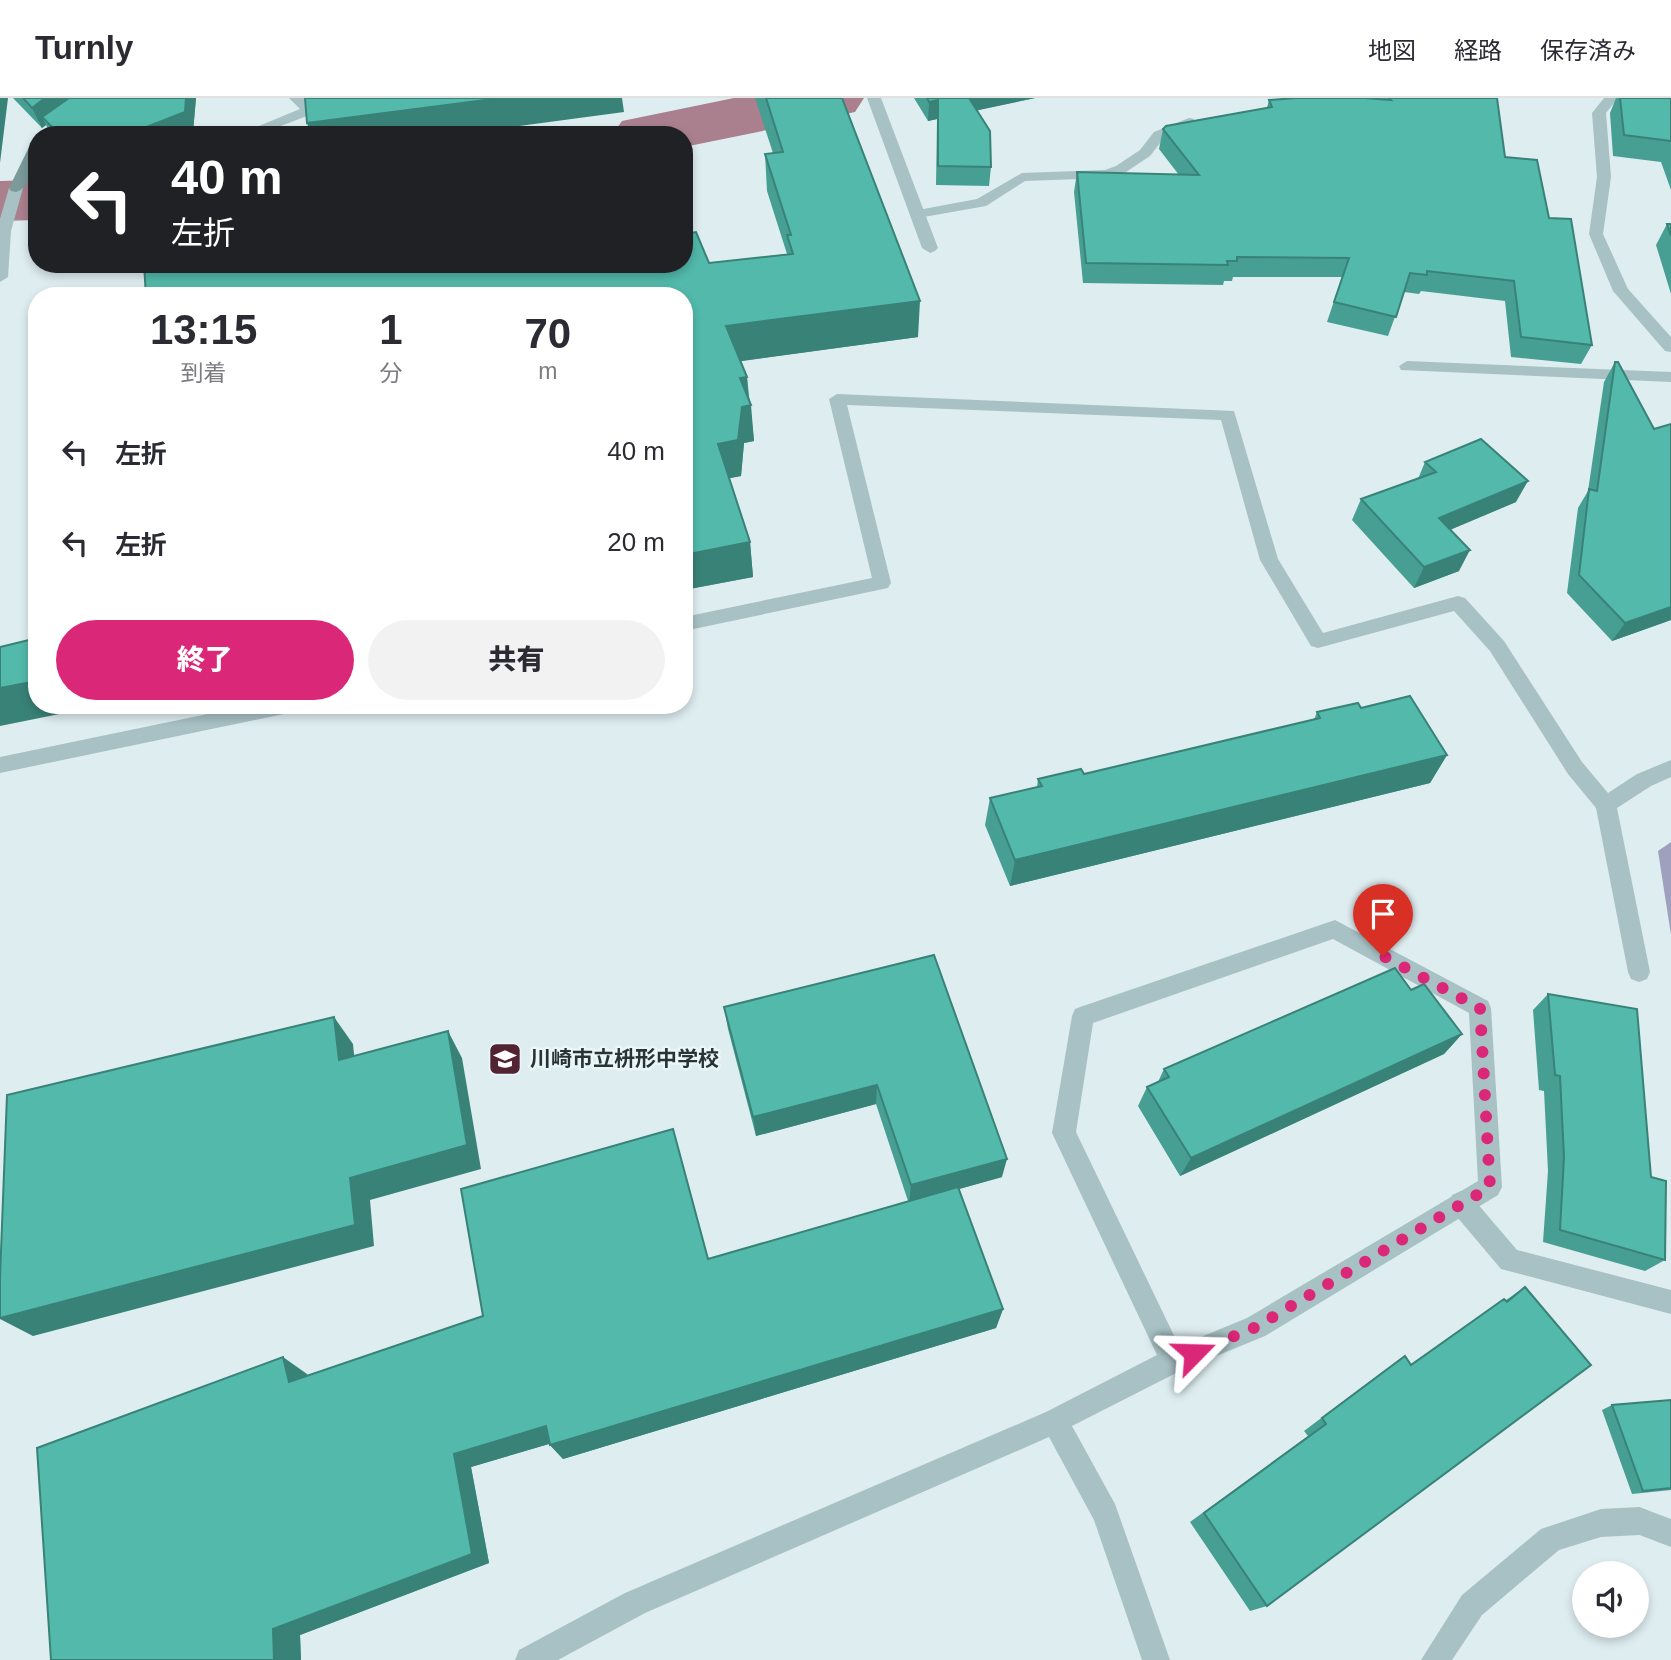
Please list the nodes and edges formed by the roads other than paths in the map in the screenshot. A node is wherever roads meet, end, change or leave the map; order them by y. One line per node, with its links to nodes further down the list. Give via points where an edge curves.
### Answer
1 (74, 98): 6 (street)
2 (108, 98): 6 (street)
3 (296, 98): 7 (street)
4 (1611, 98): 16 (street, via 1599,113 1604,177 1596,234 1621,291)
5 (875, 100): 13 (street)
6 (88, 106): 10 (street)
7 (310, 110): 8 (street, via 317,117); 11 (street)
8 (343, 113)
9 (1202, 119): 13 (street, via 1159,135 1145,153 1121,169 1106,174 1022,177 981,203)
10 (57, 126)
11 (268, 126)
12 (28, 163): 15 (street, via 8,210)
13 (918, 214): 14 (street)
14 (930, 248)
15 (0, 277)
16 (1671, 347)
17 (1408, 366): 18 (street)
18 (1671, 377)
19 (693, 622): 23 (street, via 882,583 837,399 1228,415 1269,560 1318,641 1458,603 1497,646 1575,768)
20 (246, 714): 21 (street)
21 (0, 765)
22 (1671, 768): 23 (street)
23 (1606, 805): 24 (street)
24 (1639, 972)
25 (1461, 1203): 26 (street, via 1510,1260); 27 (street, via 1256,1327); 27 (street, via 1490,1187 1480,1008 1335,929 1083,1016 1064,1133)
26 (1671, 1302)
27 (1173, 1361): 28 (street)
28 (1055, 1421): 30 (street, via 635,1603); 31 (street, via 1105,1514)
29 (1671, 1533): 32 (street, via 1639,1521 1601,1523 1551,1539 1472,1605)
30 (529, 1660)
31 (1156, 1660)
32 (1435, 1660)

